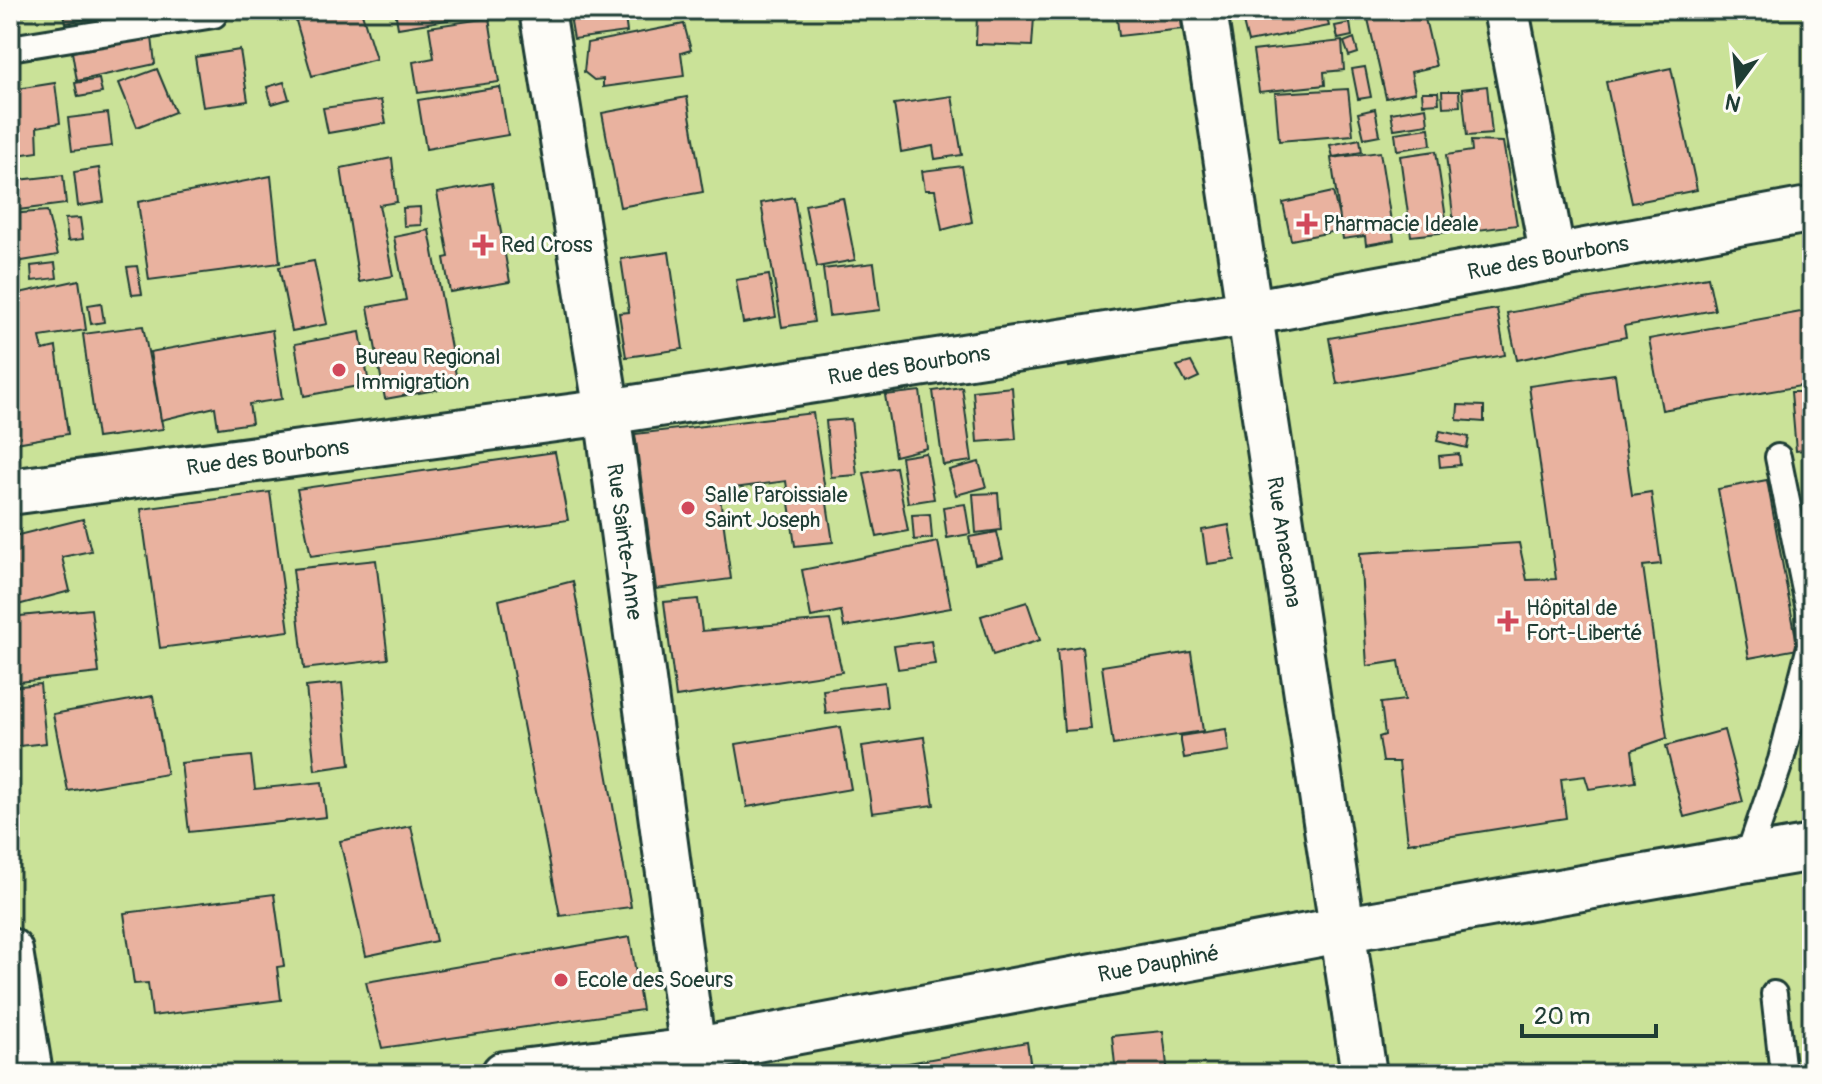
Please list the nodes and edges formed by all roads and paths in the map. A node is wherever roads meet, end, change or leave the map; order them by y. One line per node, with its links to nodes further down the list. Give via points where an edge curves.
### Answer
1 (542, 10): 9 (street, Rue Sainte-Anne)
2 (1204, 10): 8 (street, Rue Anacaona)
3 (1506, 10): 7 (street)
4 (214, 15): 5 (lane)
5 (10, 48)
6 (1803, 211): 7 (street, Rue des Bourbons)
7 (1553, 258): 8 (street, Rue des Bourbons)
8 (1248, 313): 9 (street, Rue des Bourbons); 14 (street, Rue Anacaona)
9 (607, 412): 11 (street, Rue des Bourbons); 17 (street, Rue Sainte-Anne)
10 (1778, 457): 13 (lane, via 1809,610 1810,646 1781,760)
11 (10, 492)
12 (1812, 848): 13 (street, Rue Dauphiné)
13 (1747, 859): 14 (street, Rue Dauphiné)
14 (1340, 930): 17 (street, Rue Dauphiné); 20 (street, Rue Anacaona)
15 (10, 951): 18 (street)
16 (1774, 994): 21 (lane)
17 (694, 1063): 19 (street, Rue Dauphiné)
18 (30, 1074)
19 (504, 1074)
20 (1364, 1074)
21 (1783, 1074)

